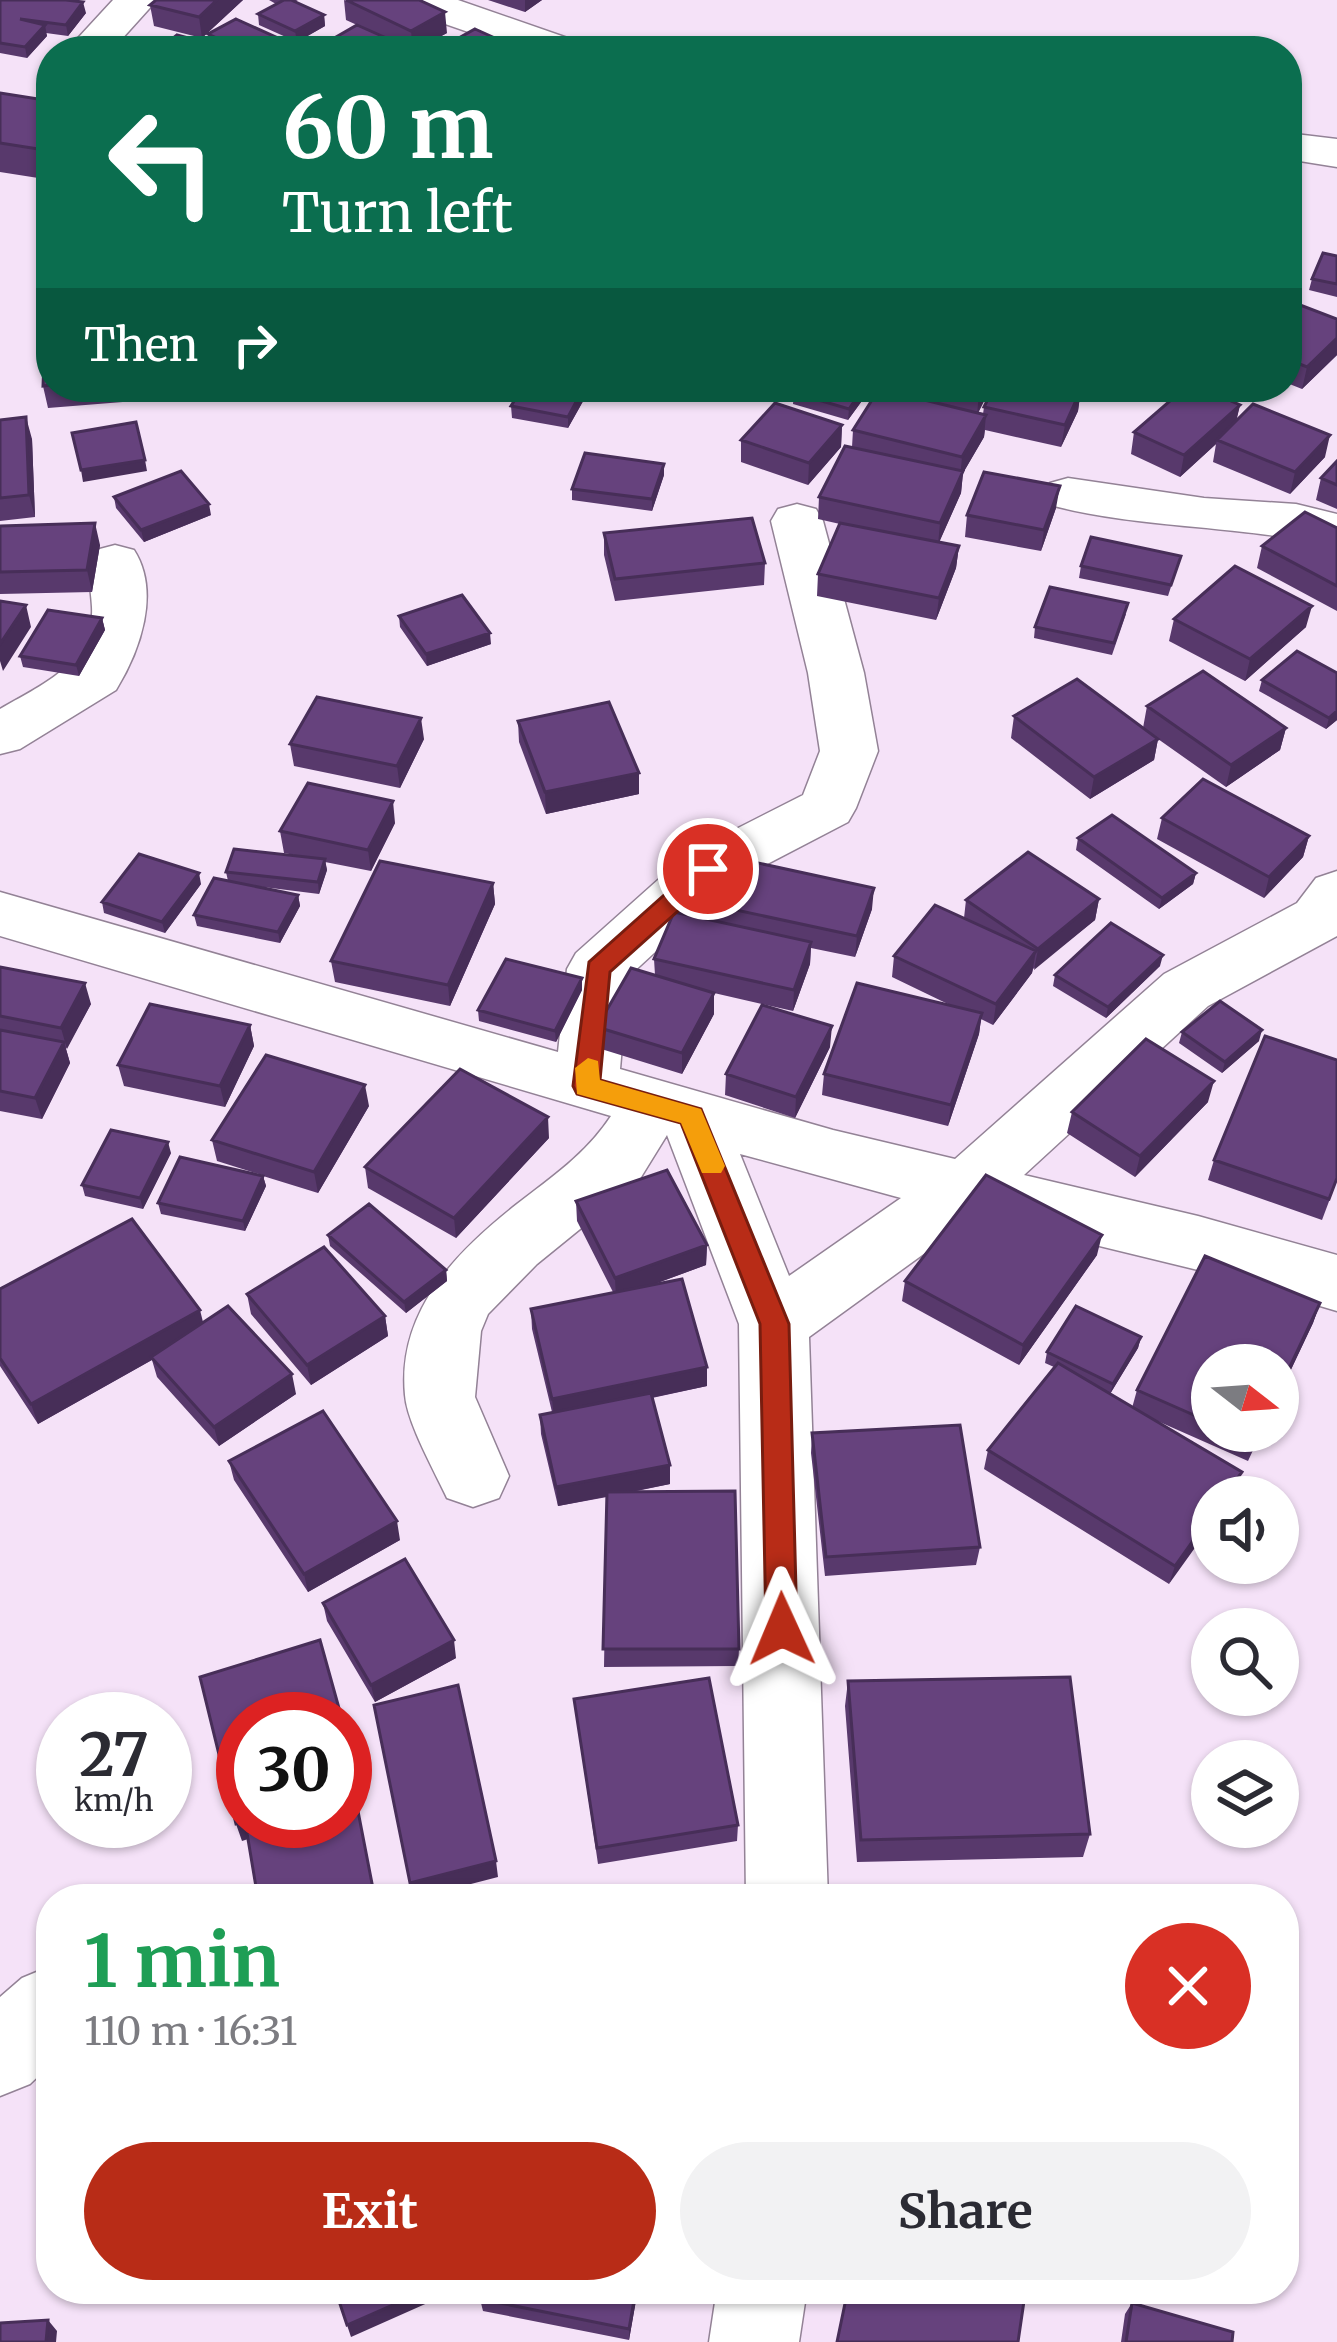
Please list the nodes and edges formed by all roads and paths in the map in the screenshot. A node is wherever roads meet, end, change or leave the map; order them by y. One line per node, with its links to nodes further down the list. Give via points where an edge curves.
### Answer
1 (136, 0): 3 (street)
2 (417, 0): 4 (street)
3 (101, 36)
4 (521, 36)
5 (1302, 148): 6 (street)
6 (1337, 153)
7 (1068, 494): 9 (street)
8 (797, 520): 14 (street, via 849,751 827,808 708,869 598,969)
9 (1337, 531)
10 (115, 562): 11 (street, via 120,615 96,677)
11 (0, 735)
12 (1337, 893): 16 (street, via 1318,920 1186,990)
13 (0, 914): 14 (street)
14 (586, 1086): 15 (street)
15 (672, 1110): 16 (street); 18 (street); 19 (street, via 461,1298 446,1331 440,1397)
16 (966, 1188): 17 (street); 18 (street)
17 (1337, 1283)
18 (774, 1324): 20 (street)
19 (473, 1476)
20 (787, 1884)
21 (36, 2021): 22 (street)
22 (0, 2054)
23 (760, 2304): 24 (street)
24 (754, 2342)

